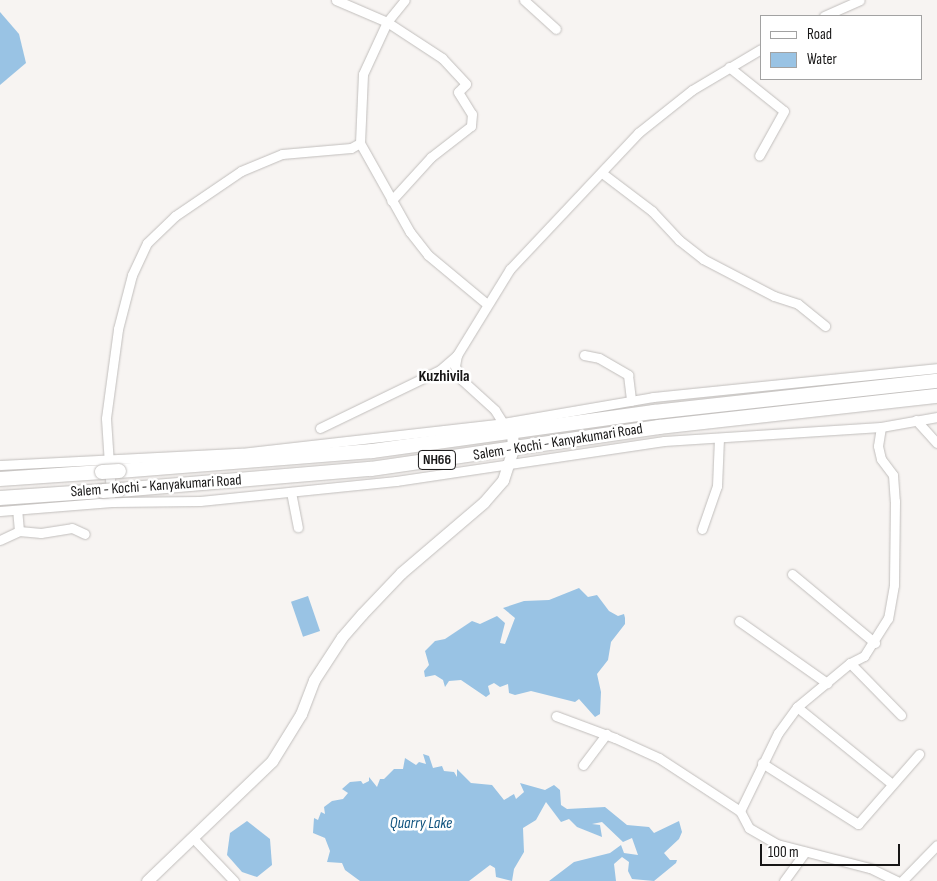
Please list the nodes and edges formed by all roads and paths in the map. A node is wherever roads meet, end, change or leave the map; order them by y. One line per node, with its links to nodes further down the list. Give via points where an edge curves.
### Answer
1 (336, 0): 6 (street)
2 (405, 0): 6 (street)
3 (524, 0): 7 (street)
4 (860, 0): 5 (street)
5 (826, 15)
6 (387, 22): 10 (street, via 363,74); 13 (street, via 442,58 466,84 458,92 472,114 471,126 431,157)
7 (556, 29)
8 (760, 50): 9 (street)
9 (729, 67): 11 (street, via 784,110); 12 (street, via 692,90 638,133)
10 (360, 143): 13 (street); 30 (street, via 351,148 282,154 240,171 175,216 147,243 132,275 118,329 106,418)
11 (759, 156)
12 (602, 172): 14 (street, via 510,269); 15 (street, via 652,211 679,240 703,259 774,296 798,304)
13 (391, 201): 14 (street, via 428,255)
14 (487, 304): 16 (street)
15 (825, 326)
16 (457, 354): 25 (street, via 440,370); 26 (street, via 455,366 462,380 496,410)
17 (584, 355): 21 (street, via 599,358 628,375)
18 (937, 368): 21 (street)
19 (937, 380): 26 (highway, Salem - Kochi - Kanyakumari Road / NH66)
20 (937, 396): 29 (highway, Salem - Kochi - Kanyakumari Road / NH66, via 659,427)
21 (631, 401): 26 (street)
22 (937, 417): 23 (street)
23 (916, 420): 24 (street); 28 (street)
24 (881, 427): 27 (street); 46 (street, via 879,453 893,475 894,585 888,618)
25 (320, 428)
26 (508, 428): 29 (main road); 30 (street, via 242,453); 33 (highway, Salem - Kochi - Kanyakumari Road / NH66, bridge, via 317,457)
27 (719, 438): 32 (street, via 664,441); 40 (street, via 717,486)
28 (937, 442)
29 (513, 450): 32 (main road); 35 (highway, Salem - Kochi - Kanyakumari Road / NH66, bridge, via 363,470 119,490)
30 (109, 459): 31 (street); 35 (street)
31 (0, 465)
32 (510, 466): 34 (street); 58 (main road, via 504,480 484,502 401,573 342,637 314,680 301,714 272,761)
33 (0, 479)
34 (291, 492): 35 (street, via 200,501); 39 (street)
35 (107, 497): 36 (highway, Salem - Kochi - Kanyakumari Road / NH66); 37 (street)
36 (0, 498)
37 (17, 510): 38 (street); 41 (street)
38 (0, 512)
39 (298, 527)
40 (702, 529)
41 (19, 531): 42 (street, via 41,533 72,528); 43 (street)
42 (85, 534)
43 (0, 540)
44 (792, 574): 46 (street)
45 (738, 621): 48 (street)
46 (875, 643): 47 (street, via 864,656)
47 (850, 663): 48 (street); 50 (street)
48 (827, 683): 49 (street)
49 (797, 707): 54 (street); 56 (street)
50 (900, 715)
51 (556, 716): 52 (street)
52 (606, 734): 55 (street); 57 (street, via 677,769)
53 (919, 754): 56 (street)
54 (762, 763): 56 (street, via 858,824); 57 (street)
55 (583, 765)
56 (892, 784)
57 (740, 811): 60 (street, via 749,828 777,844)
58 (192, 837): 61 (main road); 62 (street)
59 (937, 845): 65 (street)
60 (805, 852): 63 (street); 64 (street, via 870,868)
61 (147, 881)
62 (234, 881)
63 (784, 881)
64 (897, 881)
65 (902, 881)

